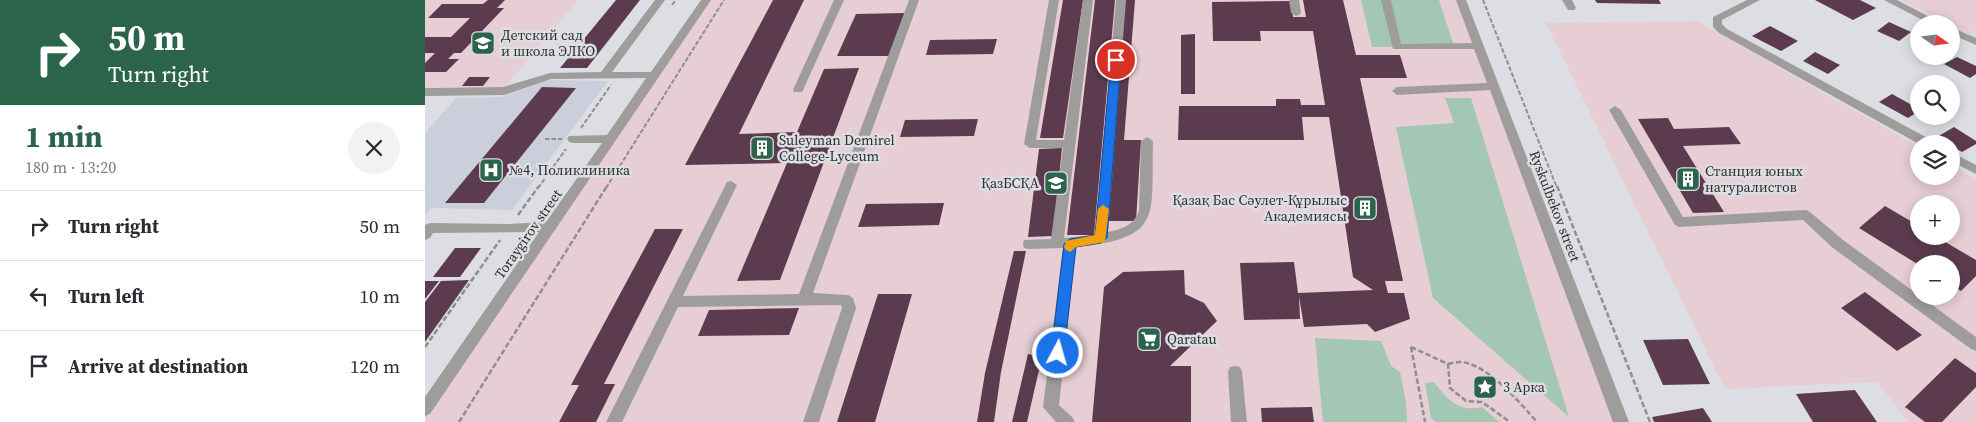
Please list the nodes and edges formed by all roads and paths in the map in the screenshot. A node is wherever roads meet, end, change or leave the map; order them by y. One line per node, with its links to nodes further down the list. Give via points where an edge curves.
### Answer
1 (660, 0): 23 (street)
2 (676, 0): 16 (path)
3 (706, 0): 22 (street, Toraygirov street)
4 (724, 0): 52 (path)
5 (839, 0): 26 (street)
6 (914, 0): 45 (street)
7 (1055, 0): 35 (street, via 1030,144)
8 (1088, 0): 35 (street)
9 (1121, 0): 42 (street)
10 (1294, 0): 17 (street)
11 (1386, 0): 21 (street, via 1397,47)
12 (1461, 0): 21 (street, Ryskulbekov street)
13 (1483, 0): 61 (path)
14 (1755, 0): 30 (street, via 1717,19 1717,25)
15 (1889, 0): 18 (street)
16 (670, 8)
17 (1296, 13)
18 (1920, 15)
19 (1960, 34): 20 (street)
20 (1976, 42)
21 (1478, 46): 25 (street, Ryskulbekov street)
22 (655, 75): 24 (street); 31 (street, Toraygirov street)
23 (604, 76): 24 (street); 28 (street, via 550,76 504,91)
24 (618, 76): 33 (path)
25 (1493, 86): 27 (street); 60 (street, Ryskulbekov street)
26 (798, 90)
27 (1397, 91)
28 (425, 92)
29 (1615, 110): 47 (street, via 1679,222 1806,215 1838,244)
30 (1913, 135)
31 (612, 138): 33 (street); 39 (street, Toraygirov street)
32 (545, 139): 33 (path)
33 (573, 139): 40 (path)
34 (1147, 141): 42 (street, via 1145,210 1141,221 1120,234)
35 (1069, 144): 44 (street)
36 (1960, 161): 37 (street)
37 (1976, 170)
38 (731, 185): 46 (street)
39 (551, 227): 40 (street); 51 (street, Toraygirov street)
40 (508, 229): 41 (street, via 430,228); 48 (path)
41 (425, 234)
42 (1101, 238): 44 (street)
43 (1029, 244): 44 (street)
44 (1064, 244): 55 (street, via 1051,407)
45 (804, 299): 46 (street); 54 (street, via 843,299 849,308)
46 (673, 302): 53 (street)
47 (1976, 345)
48 (425, 347)
49 (1448, 364): 57 (path, via 1411,347); 58 (path, via 1450,388 1466,401 1482,402); 59 (path, via 1460,362 1477,368 1498,382)
50 (1235, 372): 56 (street)
51 (425, 410)
52 (459, 422)
53 (613, 422)
54 (811, 422)
55 (1067, 422)
56 (1239, 422)
57 (1425, 422)
58 (1510, 422)
59 (1537, 422)
60 (1621, 422)
61 (1650, 422)

